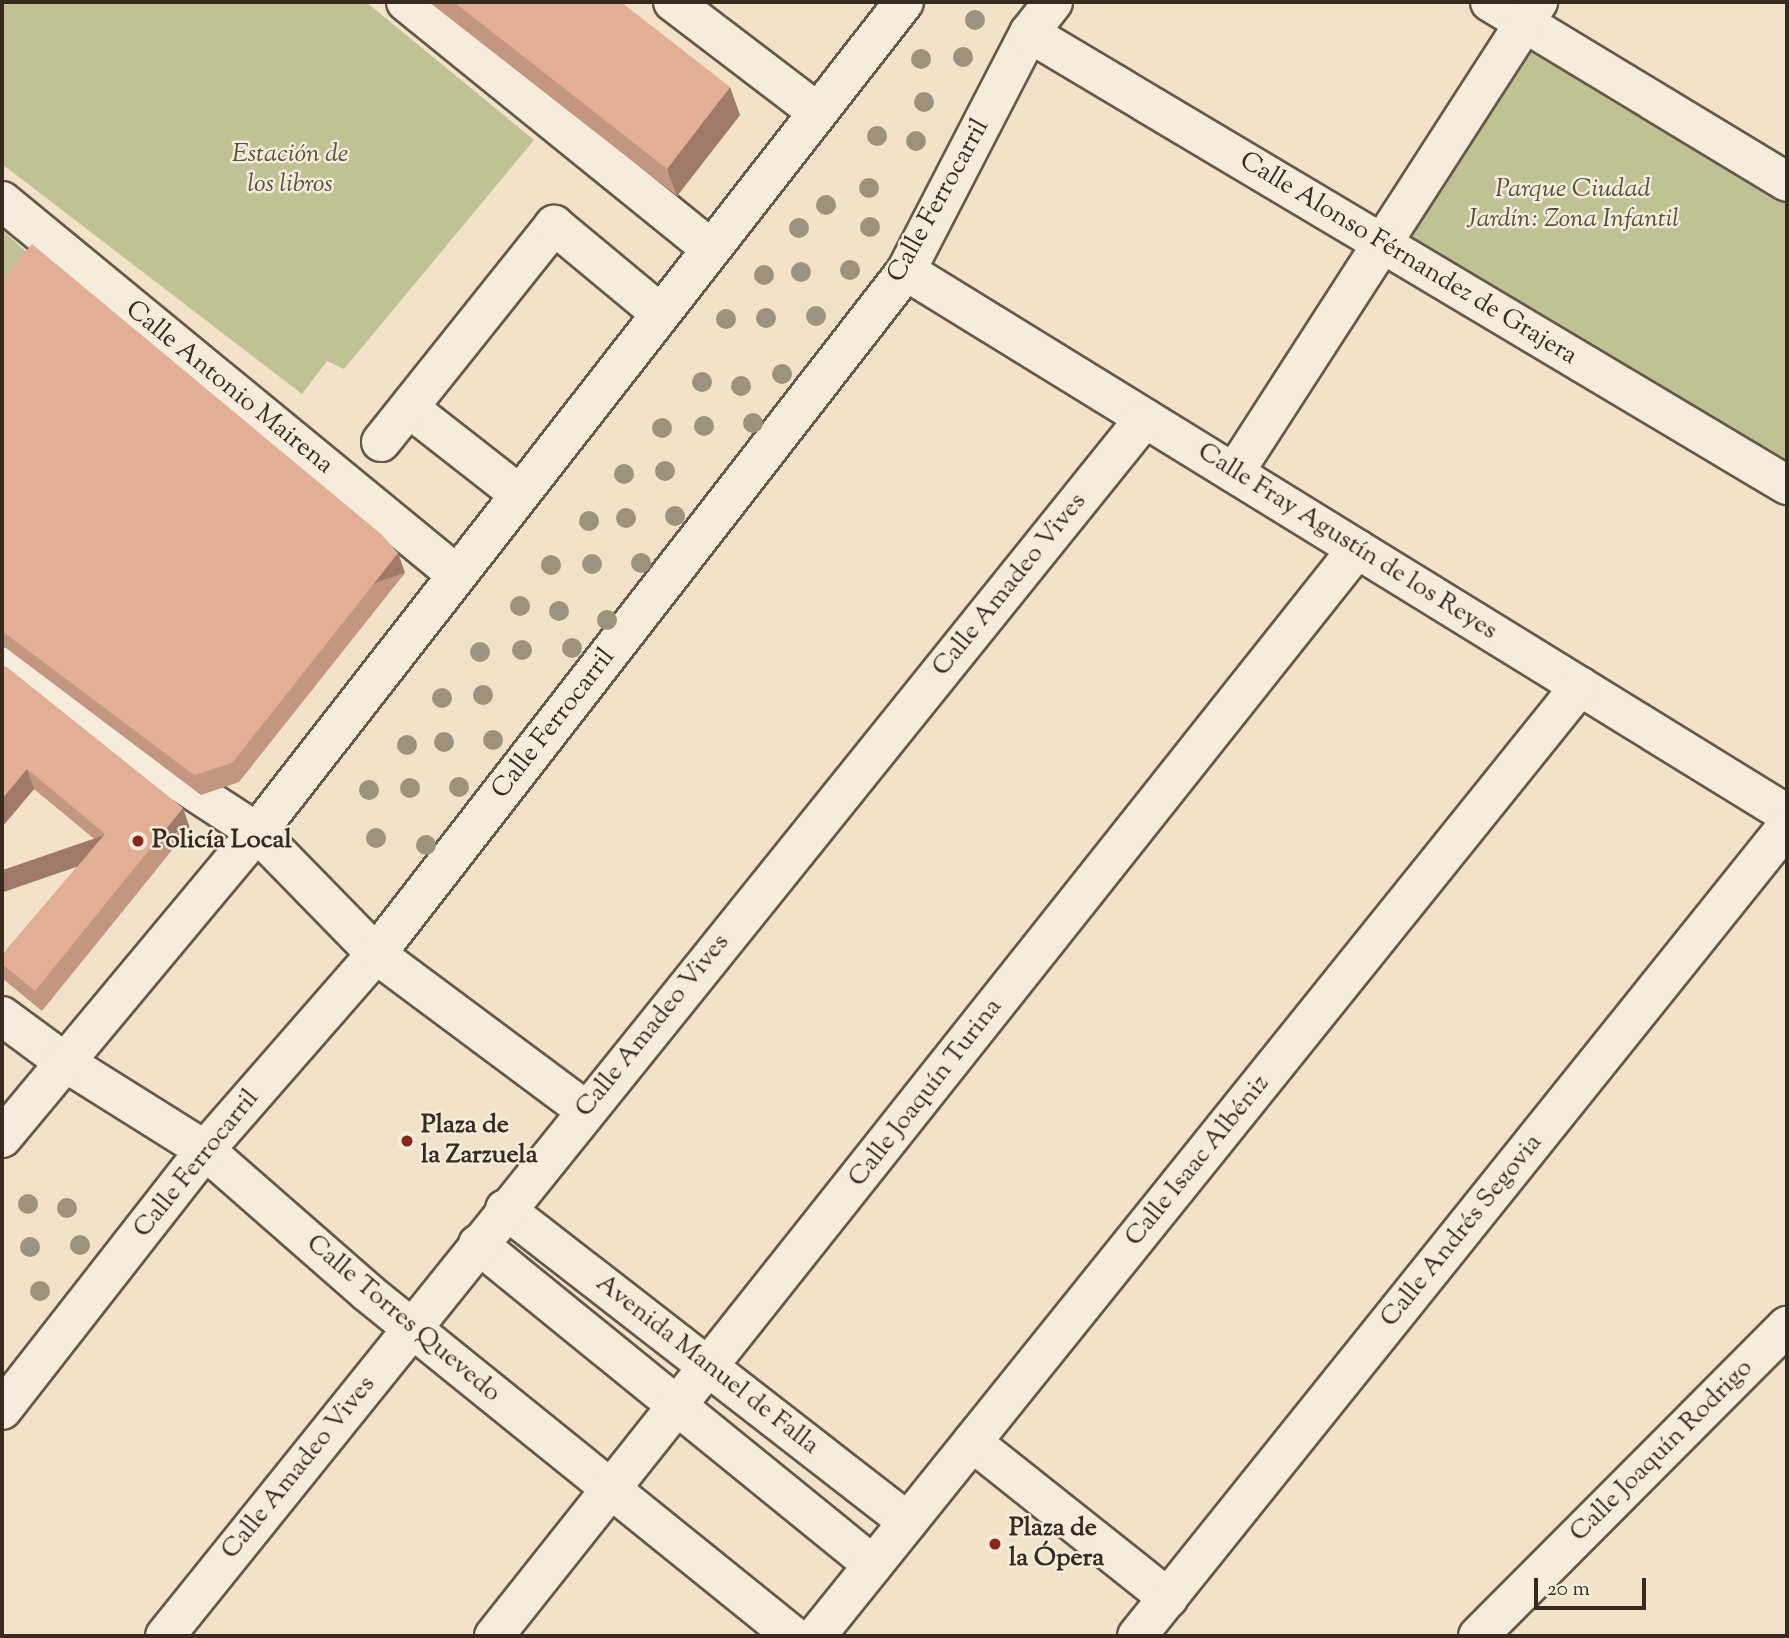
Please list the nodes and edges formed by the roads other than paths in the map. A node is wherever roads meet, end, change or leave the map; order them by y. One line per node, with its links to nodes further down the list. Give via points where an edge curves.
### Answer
1 (406, 2): 12 (street)
2 (673, 2): 8 (street)
3 (904, 2): 8 (street)
4 (1053, 2): 7 (street, Calle Ferrocarril)
5 (1490, 2): 6 (street)
6 (1531, 12): 9 (street); 11 (street)
7 (1029, 33): 11 (street, Calle Alonso Férnandez de Grajera); 13 (street, Calle Ferrocarril)
8 (816, 111): 12 (street)
9 (1787, 182)
10 (2, 201): 22 (street, Calle Antonio Mairena)
11 (1383, 244): 18 (street); 19 (street, Calle Alonso Férnandez de Grajera)
12 (710, 248): 14 (street)
13 (906, 271): 16 (street, Calle Fray Agustín de los Reyes); 28 (street, Calle Ferrocarril)
14 (660, 313): 15 (street, via 554,225); 20 (street)
15 (409, 408): 17 (street); 20 (street)
16 (1145, 418): 18 (street, Calle Fray Agustín de los Reyes); 31 (street, Calle Amadeo Vives)
17 (382, 442)
18 (1234, 473): 21 (street, Calle Fray Agustín de los Reyes)
19 (1787, 485)
20 (519, 494): 22 (street)
21 (1357, 549): 24 (street, Calle Fray Agustín de los Reyes); 38 (street, Calle Joaquín Turina)
22 (457, 575): 27 (street)
23 (2, 666): 27 (street)
24 (1580, 686): 25 (street, Calle Fray Agustín de los Reyes); 41 (street, Calle Isaac Albéniz)
25 (1787, 814)
26 (1787, 826): 45 (street, Calle Andrés Segovia)
27 (257, 832): 28 (street); 30 (street)
28 (376, 954): 31 (street); 33 (street, Calle Ferrocarril)
29 (2, 1016): 30 (street, Calle Torres Quevedo)
30 (63, 1061): 32 (street); 33 (street, Calle Torres Quevedo)
31 (584, 1110): 34 (street, Calle Amadeo Vives)
32 (2, 1138)
33 (205, 1150): 37 (street, Calle Torres Quevedo); 40 (street, Calle Ferrocarril)
34 (505, 1209): 35 (street, Calle Amadeo Vives); 38 (street, Avenida Manuel de Falla)
35 (478, 1244): 37 (street, Calle Amadeo Vives); 39 (street, Avenida Manuel de Falla)
36 (1787, 1326): 51 (street, Calle Joaquín Rodrigo)
37 (411, 1328): 42 (street, Calle Torres Quevedo); 46 (street, Calle Amadeo Vives)
38 (710, 1366): 39 (street, Calle Joaquín Turina); 43 (street, Avenida Manuel de Falla)
39 (679, 1406): 42 (street, Calle Joaquín Turina); 44 (street, Avenida Manuel de Falla)
40 (2, 1410)
41 (972, 1442): 43 (street, Calle Isaac Albéniz); 45 (street)
42 (612, 1490): 47 (street, Calle Joaquín Turina); 48 (street, Calle Torres Quevedo)
43 (908, 1522): 44 (street, Calle Isaac Albéniz)
44 (873, 1565): 49 (street, Calle Isaac Albéniz)
45 (1168, 1598): 50 (street, Calle Andrés Segovia)
46 (165, 1636)
47 (494, 1636)
48 (793, 1636)
49 (816, 1636)
50 (1137, 1636)
51 (1478, 1636)

